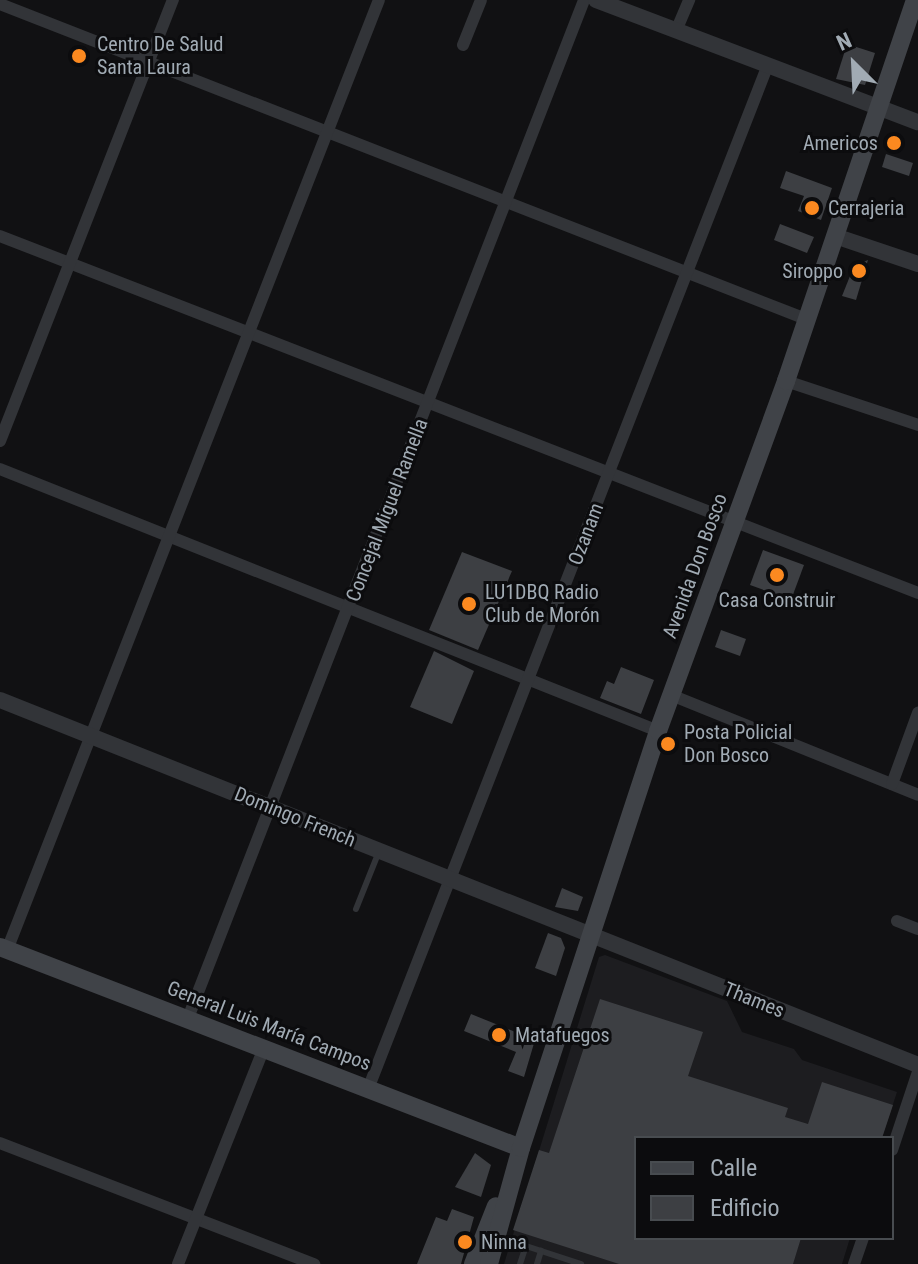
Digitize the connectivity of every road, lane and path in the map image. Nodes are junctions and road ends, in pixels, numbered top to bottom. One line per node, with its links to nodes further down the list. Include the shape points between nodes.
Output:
1 (173, 0): 11 (street)
2 (379, 0): 15 (street)
3 (481, 0): 10 (street)
4 (584, 0): 16 (street, Concejal Miguel Ramella)
5 (596, 0): 9 (street)
6 (689, 0): 9 (street)
7 (0, 4): 11 (street)
8 (915, 4): 13 (main road, Avenida Don Bosco)
9 (676, 31): 12 (street)
10 (463, 45)
11 (149, 63): 15 (street); 19 (street)
12 (767, 67): 13 (street); 21 (street, Ozanam)
13 (878, 109): 14 (street); 18 (main road, Avenida Don Bosco)
14 (918, 122)
15 (328, 132): 16 (street); 23 (street)
16 (509, 202): 21 (street); 25 (street, Concejal Miguel Ramella)
17 (0, 236): 19 (street)
18 (835, 236): 20 (street); 22 (main road, Avenida Don Bosco)
19 (70, 263): 23 (street); 27 (street)
20 (918, 264)
21 (687, 272): 22 (street); 29 (street, Ozanam)
22 (806, 319): 24 (main road, Avenida Don Bosco)
23 (250, 334): 25 (street); 31 (street)
24 (786, 381): 26 (street); 30 (main road, Avenida Don Bosco)
25 (428, 405): 29 (street); 33 (street, Concejal Miguel Ramella)
26 (918, 425)
27 (0, 441)
28 (0, 469): 31 (street)
29 (610, 473): 30 (street); 34 (street, Ozanam)
30 (735, 523): 32 (street); 35 (main road, Avenida Don Bosco)
31 (171, 535): 33 (street); 39 (street)
32 (918, 593)
33 (348, 609): 34 (street); 42 (street, Concejal Miguel Ramella)
34 (530, 678): 38 (street); 44 (street, Ozanam)
35 (671, 695): 38 (main road, Avenida Don Bosco); 40 (street)
36 (0, 700): 39 (street, Domingo French)
37 (918, 713): 40 (street)
38 (658, 731): 48 (main road, Avenida Don Bosco)
39 (93, 736): 42 (street, Domingo French); 49 (street)
40 (892, 784): 41 (street)
41 (918, 795)
42 (267, 807): 43 (street, Domingo French); 50 (street, Concejal Miguel Ramella)
43 (379, 851): 44 (street, Domingo French); 45 (lane)
44 (448, 878): 48 (street, Domingo French); 54 (street, Ozanam)
45 (356, 909)
46 (897, 921): 47 (street)
47 (918, 929)
48 (589, 934): 52 (street, Thames); 57 (main road, Avenida Don Bosco)
49 (4, 948): 50 (main road, General Luis María Campos)
50 (188, 1018): 51 (main road, General Luis María Campos)
51 (264, 1048): 54 (main road, General Luis María Campos); 58 (street)
52 (918, 1065)
53 (918, 1072): 56 (street)
54 (368, 1089): 57 (main road, General Luis María Campos)
55 (0, 1143): 58 (street)
56 (894, 1144)
57 (521, 1148): 63 (main road, Avenida Don Bosco); 64 (main road, Avenida Don Bosco)
58 (196, 1219): 61 (street); 62 (street)
59 (862, 1240): 68 (street)
60 (541, 1251): 65 (lane, via 526,1246); 66 (lane); 67 (lane)
61 (178, 1264)
62 (314, 1264)
63 (473, 1264)
64 (489, 1264)
65 (520, 1264)
66 (537, 1264)
67 (581, 1264)
68 (854, 1264)

